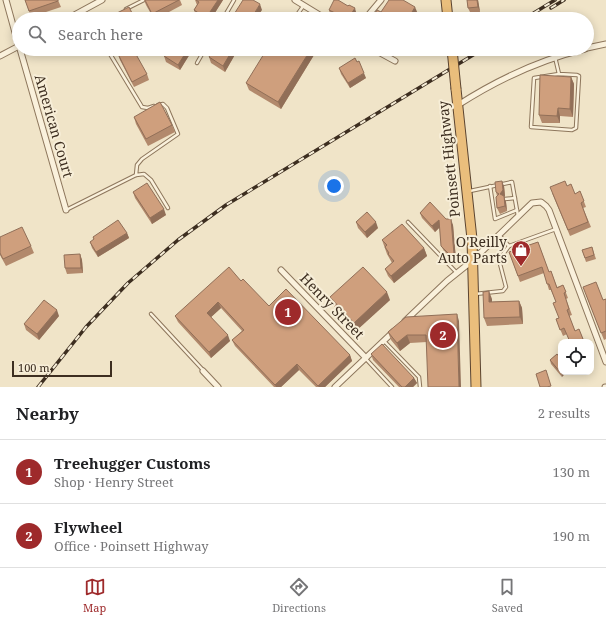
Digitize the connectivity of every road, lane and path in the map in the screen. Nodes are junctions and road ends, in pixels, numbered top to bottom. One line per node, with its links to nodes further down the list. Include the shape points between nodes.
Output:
1 (6, 0): 17 (street, American Court)
2 (102, 0): 9 (street)
3 (234, 0): 12 (lane)
4 (295, 0): 8 (street)
5 (381, 0): 15 (street)
6 (446, 0): 16 (highway)
7 (141, 1): 11 (lane)
8 (304, 6): 13 (lane); 14 (street)
9 (82, 10): 10 (street)
10 (79, 12)
11 (120, 12)
12 (227, 12)
13 (299, 12)
14 (314, 12)
15 (370, 12)
16 (447, 12)
17 (12, 22)
18 (606, 44): 19 (street)
19 (594, 47)
20 (12, 50): 21 (street)
21 (0, 56)
22 (22, 56): 41 (street, American Court)
23 (111, 56): 33 (lane, via 142,107 163,104 178,134 137,165)
24 (201, 56): 30 (lane)
25 (386, 56): 29 (street)
26 (453, 56): 32 (highway, Poinsett Highway, bridge)
27 (559, 56): 28 (street)
28 (555, 57): 31 (lane); 32 (street, via 520,71)
29 (395, 61)
30 (197, 63)
31 (559, 74): 31 (lane, via 579,76 576,128 572,130 532,127 534,78)
32 (458, 105): 35 (highway, Poinsett Highway)
33 (136, 175): 40 (lane, via 144,174 151,180); 41 (lane)
34 (490, 186): 35 (lane); 36 (lane, via 512,182); 38 (lane)
35 (467, 191): 48 (highway, Poinsett Highway)
36 (515, 198): 37 (lane); 42 (lane)
37 (505, 199)
38 (492, 200): 39 (lane); 42 (lane, via 495,219)
39 (498, 200)
40 (168, 208)
41 (66, 210)
42 (517, 210): 43 (lane)
43 (518, 216): 45 (street, via 532,203 541,202 546,206); 46 (street)
44 (408, 222): 50 (lane)
45 (556, 229): 47 (lane); 57 (street)
46 (499, 235): 47 (lane); 48 (street)
47 (509, 246): 51 (lane, via 499,260 506,287 503,291)
48 (472, 261): 50 (street); 51 (highway, Poinsett Highway)
49 (281, 270): 56 (street, Henry Street)
50 (457, 273): 53 (street)
51 (474, 294): 63 (highway, Poinsett Highway)
52 (151, 314): 58 (lane)
53 (401, 324)
54 (396, 330): 55 (street)
55 (384, 341): 56 (street); 62 (lane, via 419,377)
56 (366, 358): 60 (street); 61 (lane)
57 (606, 362)
58 (203, 371): 59 (street)
59 (218, 387)
60 (335, 387)
61 (392, 387)
62 (420, 387)
63 (476, 387)

